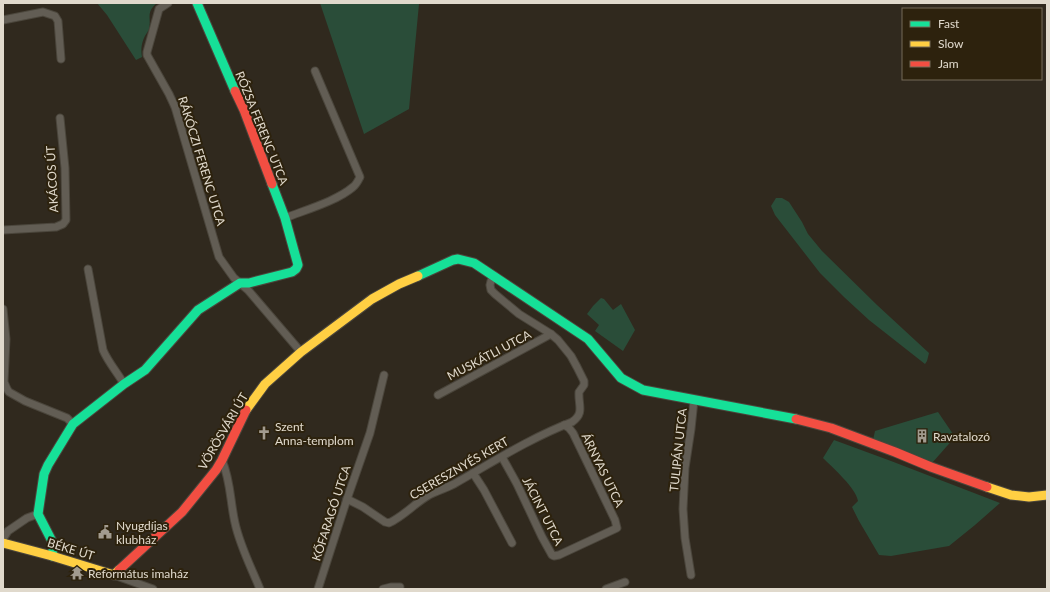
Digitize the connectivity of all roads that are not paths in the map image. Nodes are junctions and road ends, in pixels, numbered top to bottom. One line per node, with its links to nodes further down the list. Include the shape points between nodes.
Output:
1 (168, 3): 11 (street, RÁKÓCZI FERENC UTCA, via 159,9 147,54 175,107 219,257)
2 (197, 3): 7 (main road, RÓZSA FERENC UTCA, via 244,110)
3 (3, 20): 4 (street, via 43,12 55,16 58,21)
4 (61, 59)
5 (315, 71): 7 (street, via 360,177 353,187 336,198)
6 (60, 118): 8 (street, AKÁCOS ÚT, via 65,168 66,220 56,227)
7 (285, 218): 11 (main road, RÓZSA FERENC UTCA, via 298,265 296,269 249,283)
8 (3, 230)
9 (88, 268): 17 (street, via 102,350)
10 (495, 276): 14 (street, via 490,281 491,290 522,316); 15 (main road, VÖRÖSVÁRI ÚT, via 474,263 453,260 372,299); 19 (main road, VÖRÖSVÁRI ÚT, via 588,339 621,378 632,385 652,393)
11 (240, 283): 15 (street, RÁKÓCZI FERENC UTCA); 17 (main road, via 198,310 145,370)
12 (3, 309): 13 (street)
13 (4, 328): 20 (street, via 4,382 9,392 67,418)
14 (551, 334): 18 (street, MUSKÁTLI UTCA); 21 (street, CSERESZNYÉS KERT, via 571,356 584,381 579,392 579,415 577,419)
15 (302, 352): 23 (main road, VÖRÖSVÁRI ÚT, via 265,384 241,420)
16 (384, 375): 26 (street, KŐFARAGÓ UTCA, via 370,433)
17 (124, 384): 20 (main road)
18 (438, 395)
19 (694, 400): 25 (main road, VÖRÖSVÁRI ÚT, via 804,420 831,428 1012,496 1029,498); 33 (street, TULIPÁN UTCA, via 685,468 683,509)
20 (73, 424): 27 (main road, via 44,474)
21 (564, 425): 22 (street, CSERESZNYÉS KERT); 28 (street, ÁRNYAS UTCA, via 573,433)
22 (502, 457): 24 (street, CSERESZNYÉS KERT); 28 (street, JÁCINT UTCA, via 552,555 559,555)
23 (222, 460): 32 (main road, VÖRÖSVÁRI ÚT, via 182,512); 37 (street, via 230,486 239,538)
24 (473, 473): 26 (street, CSERESZNYÉS KERT, via 428,496 389,523); 30 (street)
25 (1047, 495)
26 (347, 499): 38 (street, KŐFARAGÓ UTCA)
27 (38, 514): 29 (street, via 28,518); 31 (main road, via 54,545)
28 (617, 528)
29 (5, 536): 31 (main road, BÉKE ÚT)
30 (512, 543)
31 (52, 556): 32 (main road, BÉKE ÚT)
32 (114, 575): 36 (street, BÉKE ÚT)
33 (691, 575)
34 (625, 582): 40 (street)
35 (400, 587): 39 (street)
36 (153, 589)
37 (260, 589)
38 (318, 589)
39 (383, 589)
40 (606, 589)

